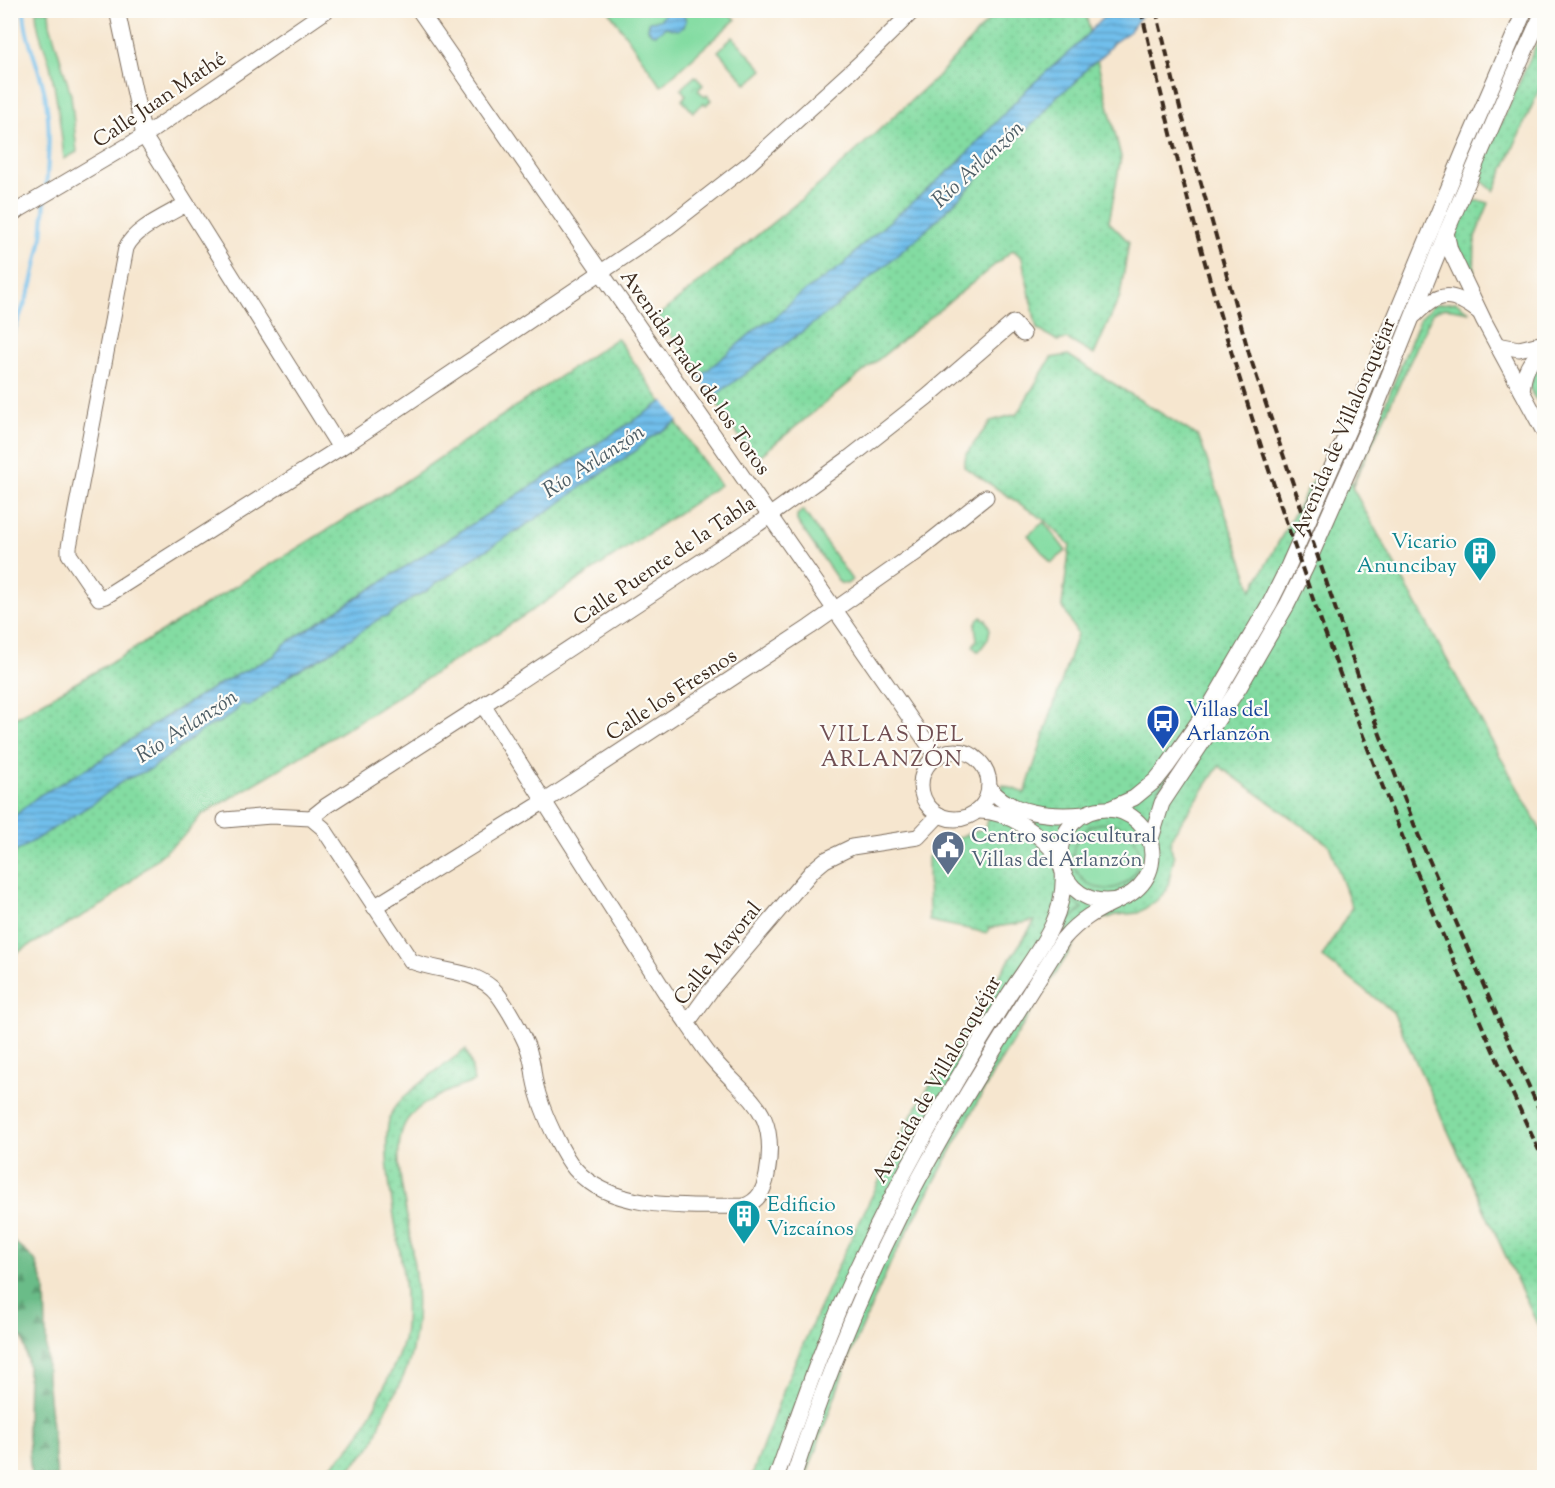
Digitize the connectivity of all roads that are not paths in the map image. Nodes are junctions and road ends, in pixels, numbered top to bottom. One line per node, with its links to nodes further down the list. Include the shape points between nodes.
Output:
1 (117, 10): 7 (street)
2 (327, 10): 7 (street, Calle Juan Mathé)
3 (419, 10): 11 (street, Avenida Prado de los Toros)
4 (914, 10): 11 (street, via 750,163 668,228)
5 (1526, 10): 28 (street, Avenida de Villalonquéjar, via 1350,426 1270,603 1216,695 1168,765 1134,798)
6 (1544, 10): 10 (street, Avenida de Villalonquéjar)
7 (144, 136): 8 (street); 9 (street, Calle Juan Mathé)
8 (186, 204): 20 (street); 20 (street, via 139,232 126,248 69,554 97,596 106,596)
9 (10, 215)
10 (1446, 233): 12 (street); 13 (street, Avenida de Villalonquéjar)
11 (602, 273): 20 (street); 22 (street, Avenida Prado de los Toros)
12 (1480, 313): 13 (street, via 1464,300 1446,297 1426,304); 16 (street)
13 (1413, 317): 34 (street, Avenida de Villalonquéjar, via 1373,416 1287,605 1240,686 1162,803)
14 (1023, 334): 22 (street, Calle Puente de la Tabla, via 1013,323 874,439)
15 (1545, 343): 16 (street, via 1519,349)
16 (1497, 345): 18 (street)
17 (1545, 348): 18 (street, via 1523,375)
18 (1522, 391): 19 (street)
19 (1545, 432)
20 (340, 448)
21 (980, 496): 23 (street, Calle los Fresnos, via 917,552)
22 (770, 515): 23 (street, Avenida Prado de los Toros); 24 (street, Calle Puente de la Tabla)
23 (835, 609): 25 (street, Avenida Prado de los Toros); 27 (street, Calle los Fresnos)
24 (483, 705): 27 (street); 32 (street, Calle Puente de la Tabla)
25 (937, 757): 26 (street, via 958,751 969,754 984,767); 31 (street, via 921,781 931,809)
26 (989, 787): 29 (street); 30 (street, via 999,799 1036,813)
27 (546, 801): 37 (street, Calle los Fresnos); 38 (street)
28 (1109, 809): 30 (street); 34 (street, via 1135,819)
29 (977, 811): 31 (street, via 959,819); 35 (street, via 1021,824 1045,840)
30 (1085, 814): 35 (street, via 1066,833)
31 (939, 816): 38 (street, Calle Mayoral, via 918,837 852,847 825,860 732,965)
32 (311, 818): 33 (street); 37 (street, Calle Mayoral, via 323,828)
33 (225, 820)
34 (1150, 842): 36 (street, via 1150,871 1143,884)
35 (1061, 865): 36 (street, via 1069,883 1085,896 1105,902); 39 (street, Avenida de Villalonquéjar, via 1064,888 1052,927 930,1125 892,1195 855,1271)
36 (1119, 900): 40 (street, Avenida de Villalonquéjar, via 1081,920 1063,939 959,1107 872,1274 822,1394)
37 (374, 908): 38 (street, Calle Mayoral, via 411,961 465,974 494,990 526,1044 538,1097 551,1129 575,1170 586,1179 624,1198 657,1205 744,1206 756,1200 765,1187 770,1155 766,1124 758,1105 710,1056)
38 (687, 1023)
39 (776, 1478)
40 (793, 1478)

